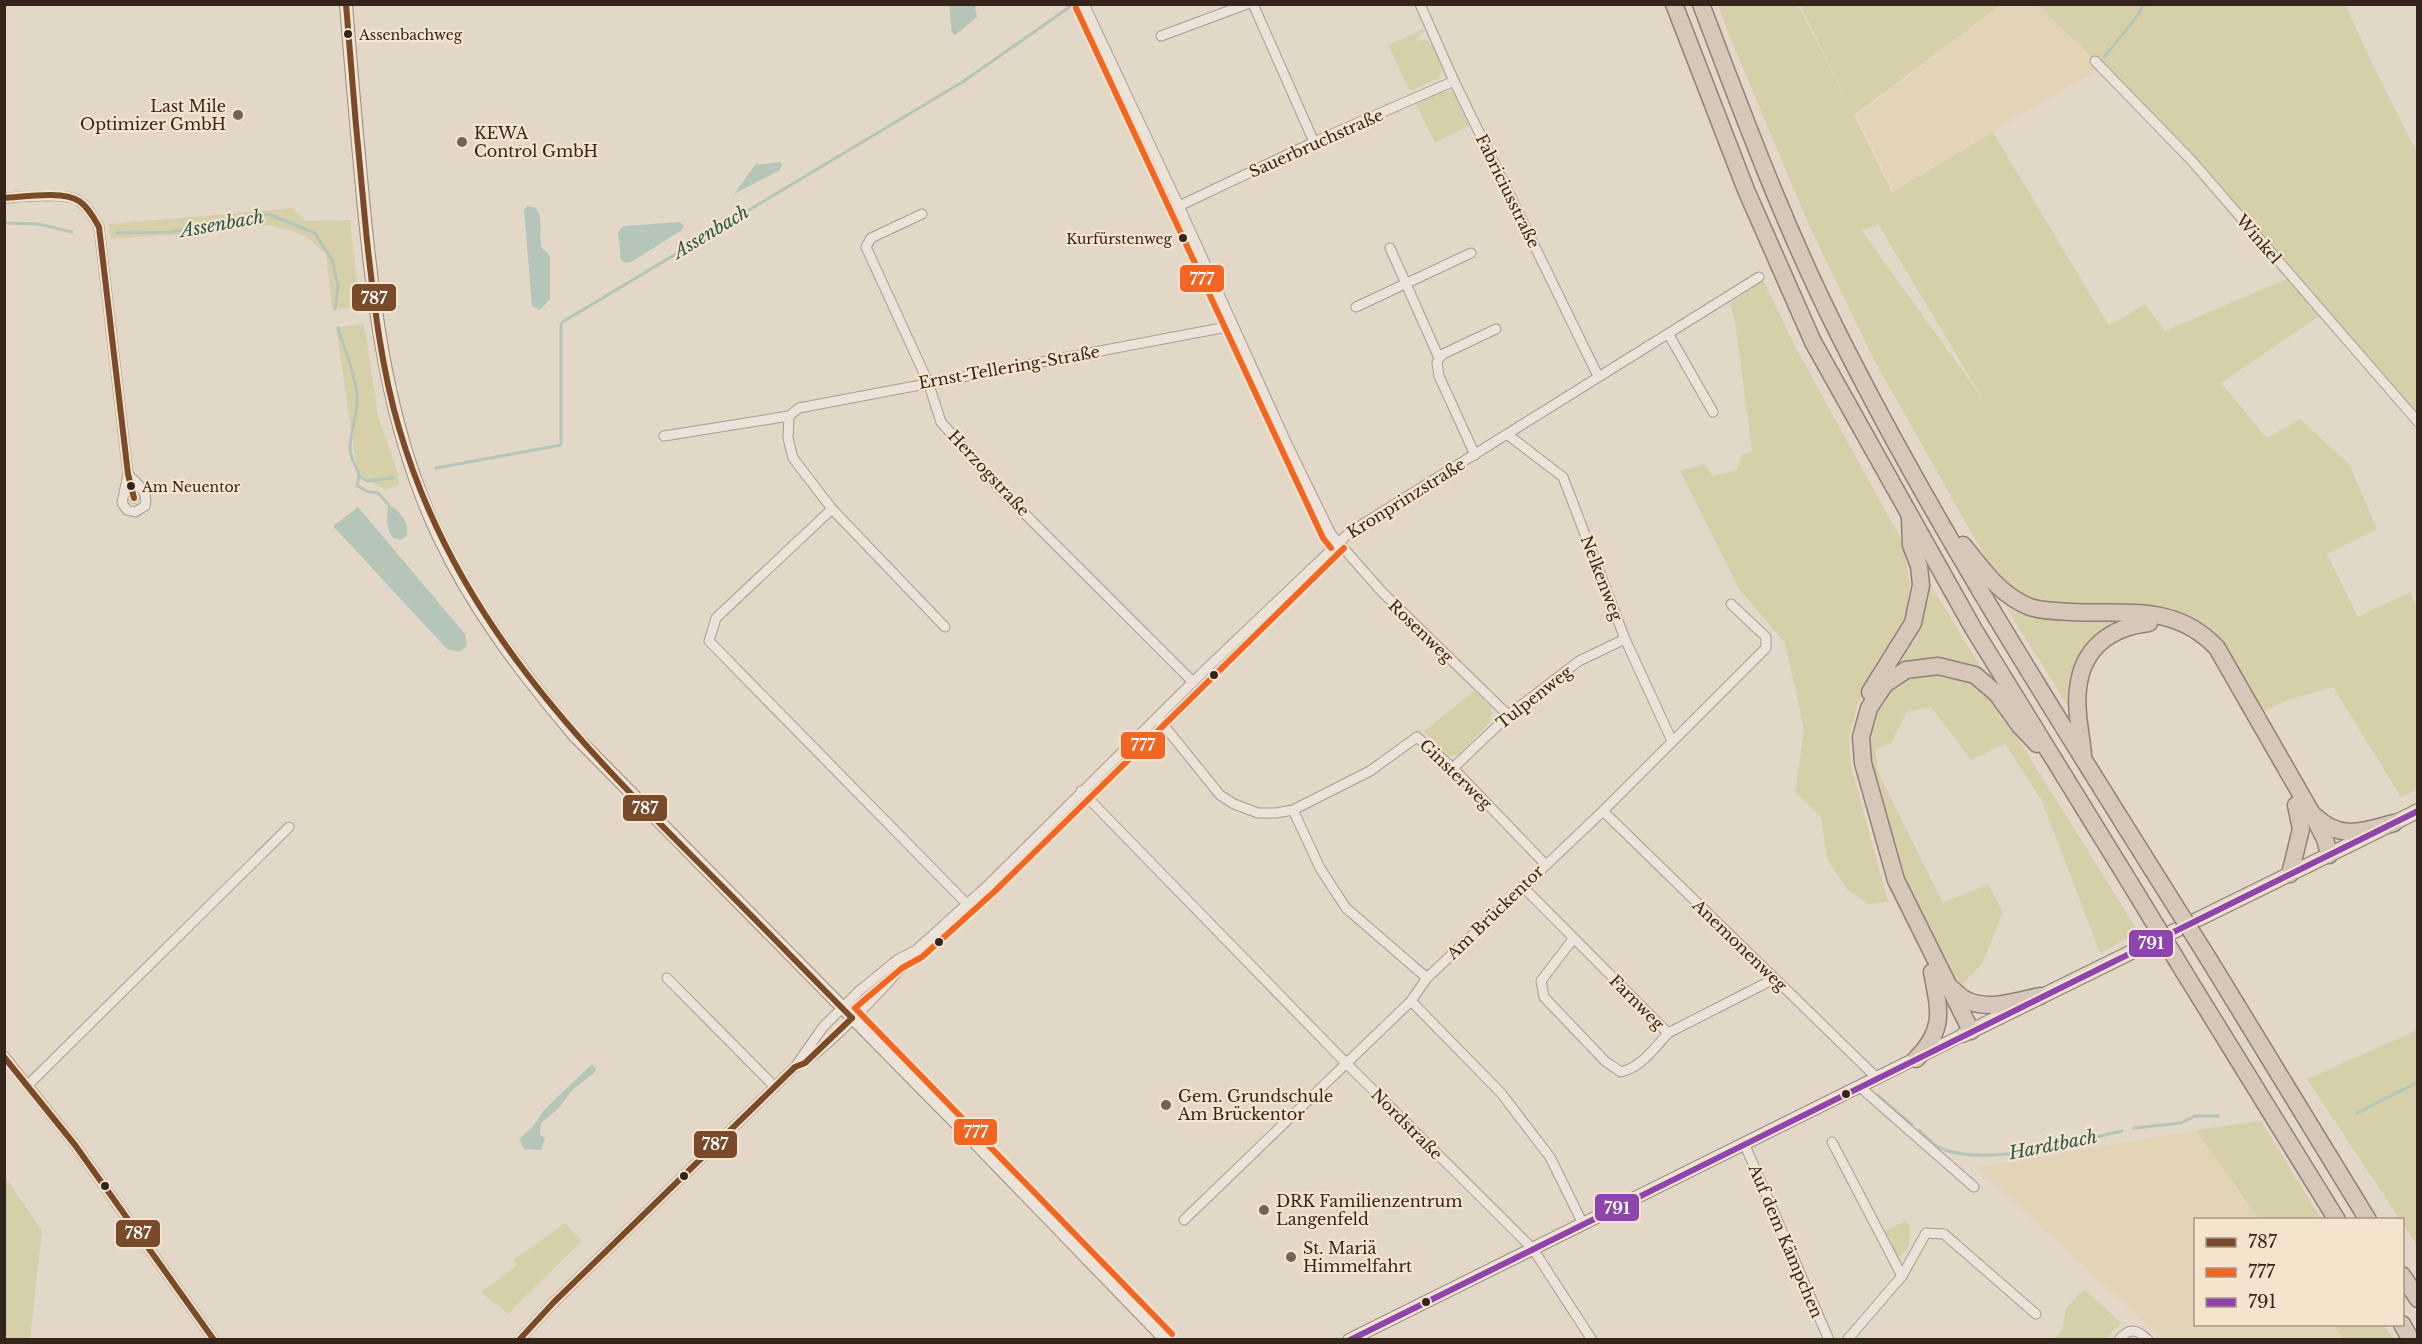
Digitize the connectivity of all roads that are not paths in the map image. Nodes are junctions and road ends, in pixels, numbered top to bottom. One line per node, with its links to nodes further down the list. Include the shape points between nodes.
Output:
1 (346, 4): 68 (main road, via 380,337 402,436 443,545 503,646 574,735)
2 (1084, 4): 13 (street)
3 (1247, 4): 8 (street)
4 (1253, 4): 11 (street)
5 (1420, 4): 10 (street, Fabriciusstraße)
6 (1674, 4): 35 (highway, via 1772,252 1813,342)
7 (1701, 4): 34 (highway, via 1794,241)
8 (1161, 36)
9 (2095, 61): 28 (street, Winkel, via 2192,161)
10 (1454, 81): 11 (street, Sauerbruchstraße); 24 (street, Fabriciusstraße)
11 (1314, 142): 13 (street, Sauerbruchstraße)
12 (4, 198): 32 (street, via 77,199 99,227)
13 (1179, 206): 20 (street)
14 (922, 214): 25 (street, Herzogstraße, via 871,238 866,247)
15 (1390, 248): 18 (street)
16 (1471, 253): 18 (street)
17 (1759, 277): 22 (street, Kronprinzstraße)
18 (1406, 284): 19 (street); 23 (street)
19 (1356, 307)
20 (1232, 326): 25 (street, Ernst-Tellering-Straße); 36 (street, via 1297,466)
21 (1496, 329): 23 (street)
22 (1670, 335): 24 (street, Kronprinzstraße); 26 (street)
23 (1439, 358): 31 (street, via 1439,376)
24 (1598, 376): 29 (street, Kronprinzstraße)
25 (928, 382): 27 (street, Ernst-Tellering-Straße, via 799,408); 40 (street, Herzogstraße, via 941,422 1000,489)
26 (1713, 412)
27 (789, 416): 30 (street, Ernst-Tellering-Straße); 33 (street, via 788,438 793,458)
28 (2418, 422)
29 (1508, 435): 31 (street, Kronprinzstraße); 39 (street, Nelkenweg, via 1563,477)
30 (664, 436)
31 (1476, 455): 36 (street, Kronprinzstraße)
32 (134, 498)
33 (832, 509): 38 (street); 58 (street, via 716,618 709,641)
34 (1932, 510): 44 (highway); 48 (highway, via 1995,585 2031,607 2161,615 2183,621 2203,633 2217,648)
35 (1910, 515): 46 (highway, via 1973,628); 61 (highway, via 1911,545 1921,585 1913,623 1862,705 1854,737 1856,764 1891,888)
36 (1338, 542): 40 (street, Kronprinzstraße); 41 (street, Rosenweg, via 1382,592)
37 (1731, 604): 43 (street, Am Brückentor, via 1766,637 1768,646)
38 (945, 627)
39 (1625, 639): 41 (street, Tulpenweg, via 1579,662); 43 (street, Nelkenweg)
40 (1193, 682): 42 (street, Kronprinzstraße)
41 (1508, 715): 45 (street, Tulpenweg)
42 (1157, 717): 47 (street, Kronprinzstraße); 49 (street, via 1220,795 1258,813)
43 (1672, 741): 50 (street, Am Brückentor)
44 (2084, 761): 48 (highway, via 2078,690 2089,655 2116,631 2160,621 2199,637 2210,651); 84 (highway, bridge)
45 (1453, 768): 49 (street, Ginsterweg, via 1417,737 1370,771); 55 (street, Ginsterweg)
46 (2060, 768): 65 (highway, via 2020,726 1997,694 1975,675 1938,666 1906,670 1885,684 1869,708 1861,737 1863,763 1896,880); 83 (highway, bridge)
47 (1081, 791): 58 (street, Kronprinzstraße); 74 (street, Nordstraße)
48 (2304, 808): 52 (highway, via 2325,826 2342,832); 54 (highway); 56 (highway)
49 (1293, 810): 63 (street, via 1320,868 1346,908)
50 (1603, 811): 55 (street, Am Brückentor); 64 (street, Anemonenweg)
51 (2418, 811): 52 (main road)
52 (2394, 823): 54 (main road)
53 (289, 827): 77 (street)
54 (2329, 855): 56 (main road)
55 (1545, 864): 57 (street, Am Brückentor)
56 (2290, 874): 66 (main road)
57 (1523, 887): 59 (street, Farnweg); 63 (street, Am Brückentor)
58 (966, 903): 60 (street, Kronprinzstraße)
59 (1574, 939): 70 (street, Farnweg); 70 (street, via 1541,981 1544,997 1605,1061 1621,1072 1630,1069)
60 (916, 950): 68 (street, Kronprinzstraße, via 897,960); 69 (street, Kronprinzstraße)
61 (1932, 972): 71 (highway); 73 (highway, via 1938,1001 1937,1026 1930,1044)
62 (667, 978): 78 (street)
63 (1427, 978): 67 (street, Am Brückentor)
64 (1774, 979): 70 (street, Farnweg); 76 (street, Anemonenweg)
65 (1948, 985): 66 (highway, via 1966,1000 1983,1004); 71 (highway)
66 (2040, 996): 71 (main road)
67 (1411, 1001): 74 (street, Am Brückentor); 86 (street, via 1501,1093 1550,1157)
68 (842, 1008): 69 (main road); 75 (street, Kronprinzstraße, via 823,1027)
69 (852, 1018): 75 (street, Kronprinzstraße, via 805,1063); 95 (main road)
70 (1668, 1033)
71 (1967, 1033): 73 (main road)
72 (4, 1056): 77 (street)
73 (1916, 1059): 76 (main road)
74 (1345, 1062): 85 (street, Am Brückentor); 87 (street, Nordstraße)
75 (795, 1067): 78 (street, Kronprinzstraße)
76 (1878, 1079): 79 (main road)
77 (28, 1084): 93 (street)
78 (775, 1087): 94 (street, Kronprinzstraße)
79 (1860, 1087): 81 (main road); 82 (street)
80 (1832, 1142): 88 (street)
81 (1744, 1143): 86 (main road); 98 (street, Auf dem Kämpchen)
82 (1974, 1187)
83 (2336, 1218)
84 (2367, 1218)
85 (1184, 1220)
86 (1583, 1224): 87 (main road)
87 (1533, 1250): 96 (main road); 97 (street, Nordstraße)
88 (1902, 1276): 91 (street, via 1926,1233 1944,1234); 99 (street)
89 (2404, 1277): 90 (highway)
90 (2418, 1299)
91 (2036, 1314)
92 (2403, 1326): 102 (highway)
93 (214, 1340)
94 (519, 1340)
95 (1166, 1340)
96 (1349, 1340)
97 (1592, 1340)
98 (1829, 1340)
99 (1847, 1340)
100 (2119, 1340): 101 (street, via 2131,1330 2139,1331)
101 (2148, 1340)
102 (2411, 1340)

